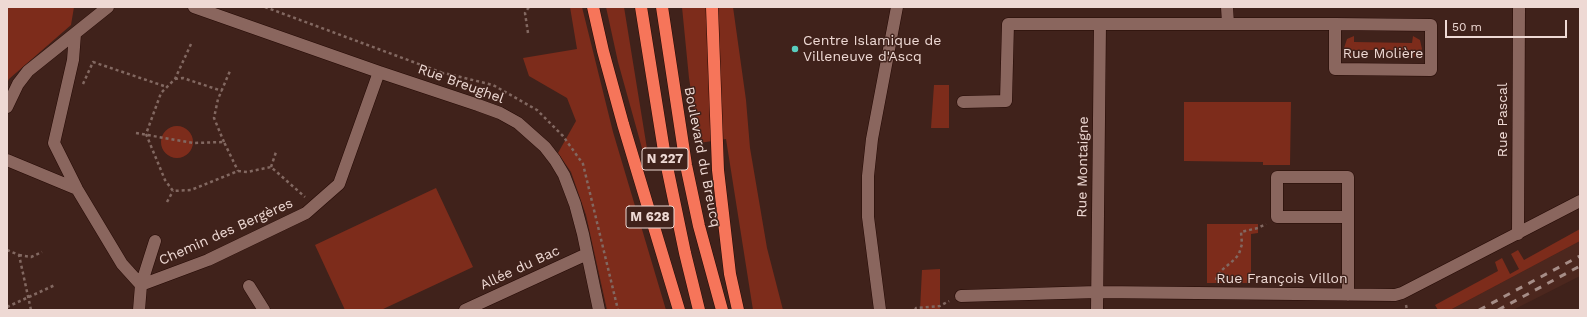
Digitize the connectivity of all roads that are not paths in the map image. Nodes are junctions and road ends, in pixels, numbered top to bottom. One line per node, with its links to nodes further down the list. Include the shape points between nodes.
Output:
1 (108, 7): 13 (street)
2 (194, 7): 14 (street, Rue Breughel)
3 (593, 7): 33 (highway, M 628, via 623,124)
4 (641, 7): 34 (highway, N 227, via 665,157)
5 (662, 7): 35 (highway, Boulevard du Breucq / N 227, via 686,165 699,226)
6 (712, 7): 36 (highway, via 718,170 729,268)
7 (897, 7): 37 (street, via 872,139 868,176 869,230)
8 (1227, 7): 11 (street)
9 (1519, 7): 21 (street, Rue Pascal)
10 (1100, 24): 11 (street, Rue Molière); 15 (street, Rue Molière, via 1008,24 1006,101); 26 (street, Rue Montaigne)
11 (1228, 24): 12 (street, Rue Molière)
12 (1335, 24): 12 (street, Rue Molière, via 1336,69 1431,70 1431,25)
13 (75, 34): 16 (street, via 28,70); 18 (street, via 73,60 54,143)
14 (379, 72): 23 (street, Rue Breughel, via 500,113 531,134 545,147 564,176 575,204); 24 (street, Chemin des Bergères, via 339,184 306,213 208,260)
15 (963, 102)
16 (7, 107)
17 (7, 160): 18 (street)
18 (77, 189): 24 (street, via 122,264)
19 (1580, 201): 21 (street, Rue François Villon)
20 (1348, 217): 20 (street, via 1348,177 1277,177 1277,217); 27 (street)
21 (1518, 234): 27 (street, Rue François Villon, via 1402,293)
22 (155, 240): 24 (street, Chemin des Bergères)
23 (587, 254): 31 (street, Allée du Bac); 32 (street, Rue Breughel)
24 (141, 285): 29 (street, Chemin des Bergères)
25 (249, 286): 30 (street)
26 (1097, 292): 27 (street, Rue François Villon); 28 (street, Rue François Villon); 38 (street, Rue Montaigne)
27 (1348, 295)
28 (961, 296)
29 (139, 310)
30 (264, 310)
31 (465, 310)
32 (599, 310)
33 (679, 310)
34 (699, 310)
35 (722, 310)
36 (738, 310)
37 (880, 310)
38 (1097, 310)

